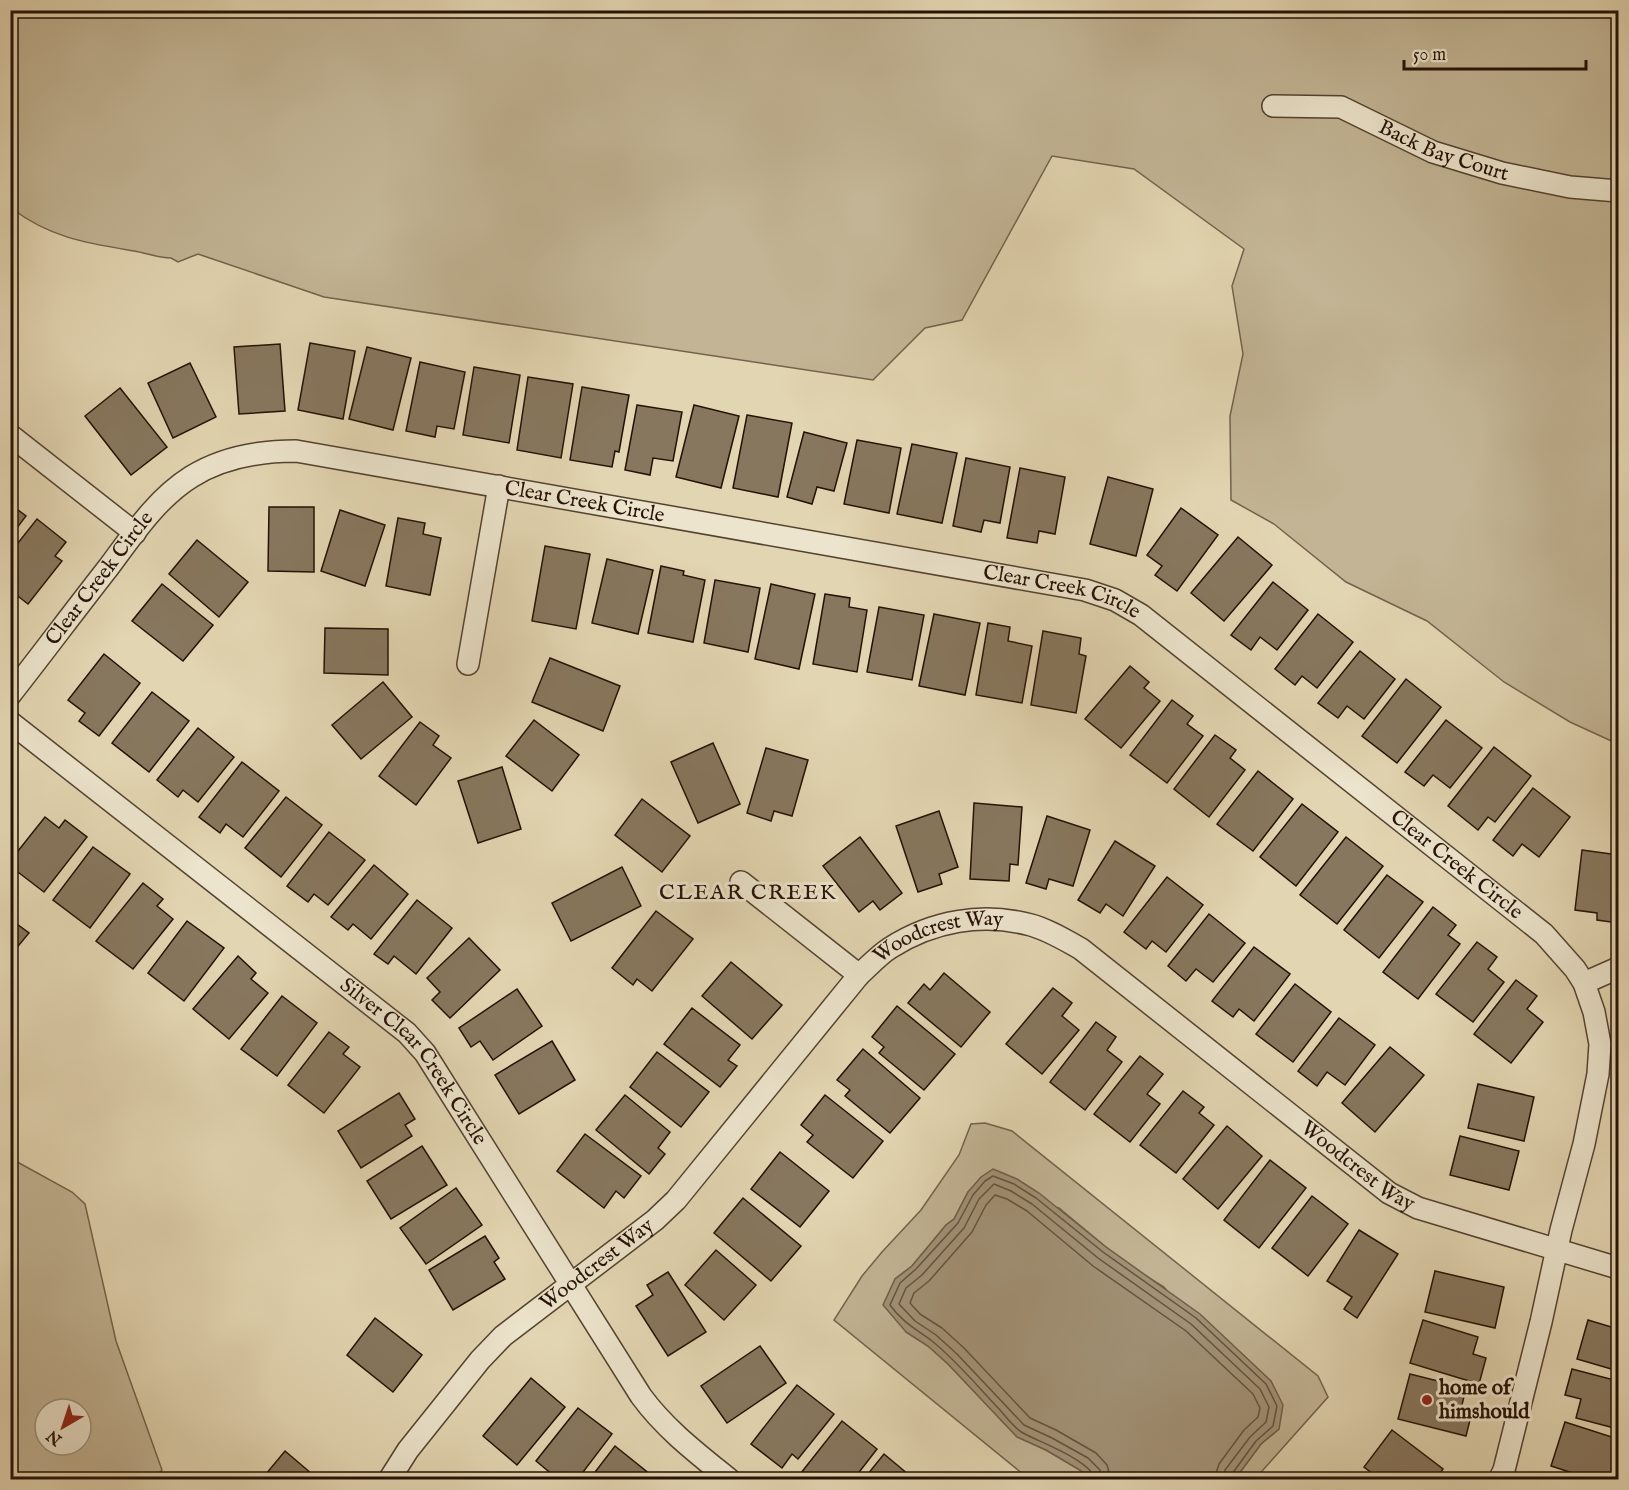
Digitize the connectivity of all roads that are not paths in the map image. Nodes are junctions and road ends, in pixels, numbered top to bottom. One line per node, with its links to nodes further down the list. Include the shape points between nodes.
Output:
1 (1273, 106): 2 (street, Back Bay Court, via 1341,107 1433,152 1502,173 1570,187)
2 (1618, 191)
3 (10, 435): 5 (street)
4 (499, 486): 5 (street, Clear Creek Circle, via 296,451 269,451 216,464 190,478 162,500); 6 (street); 12 (street, Clear Creek Circle, via 1085,590 1115,600 1150,622 1544,934)
5 (135, 533): 7 (street, Clear Creek Circle)
6 (468, 664)
7 (10, 695)
8 (10, 722): 15 (street, Silver Clear Creek Circle, via 407,1033 425,1053)
9 (741, 882): 11 (street)
10 (1618, 968): 12 (street)
11 (859, 975): 13 (street, Woodcrest Way, via 888,949 937,925 968,919 1000,919 1054,934 1080,949 1389,1194 1418,1208); 15 (street, Woodcrest Way, via 676,1200)
12 (1584, 983): 13 (street, Clear Creek Circle, via 1600,1044 1598,1074)
13 (1556, 1250): 14 (street, Woodcrest Way); 18 (street, Clear Creek Circle)
14 (1618, 1268)
15 (571, 1284): 16 (street, Woodcrest Way, via 503,1336 480,1360); 17 (street, Silver Clear Creek Circle, via 653,1413)
16 (389, 1479)
17 (730, 1479)
18 (1499, 1479)

